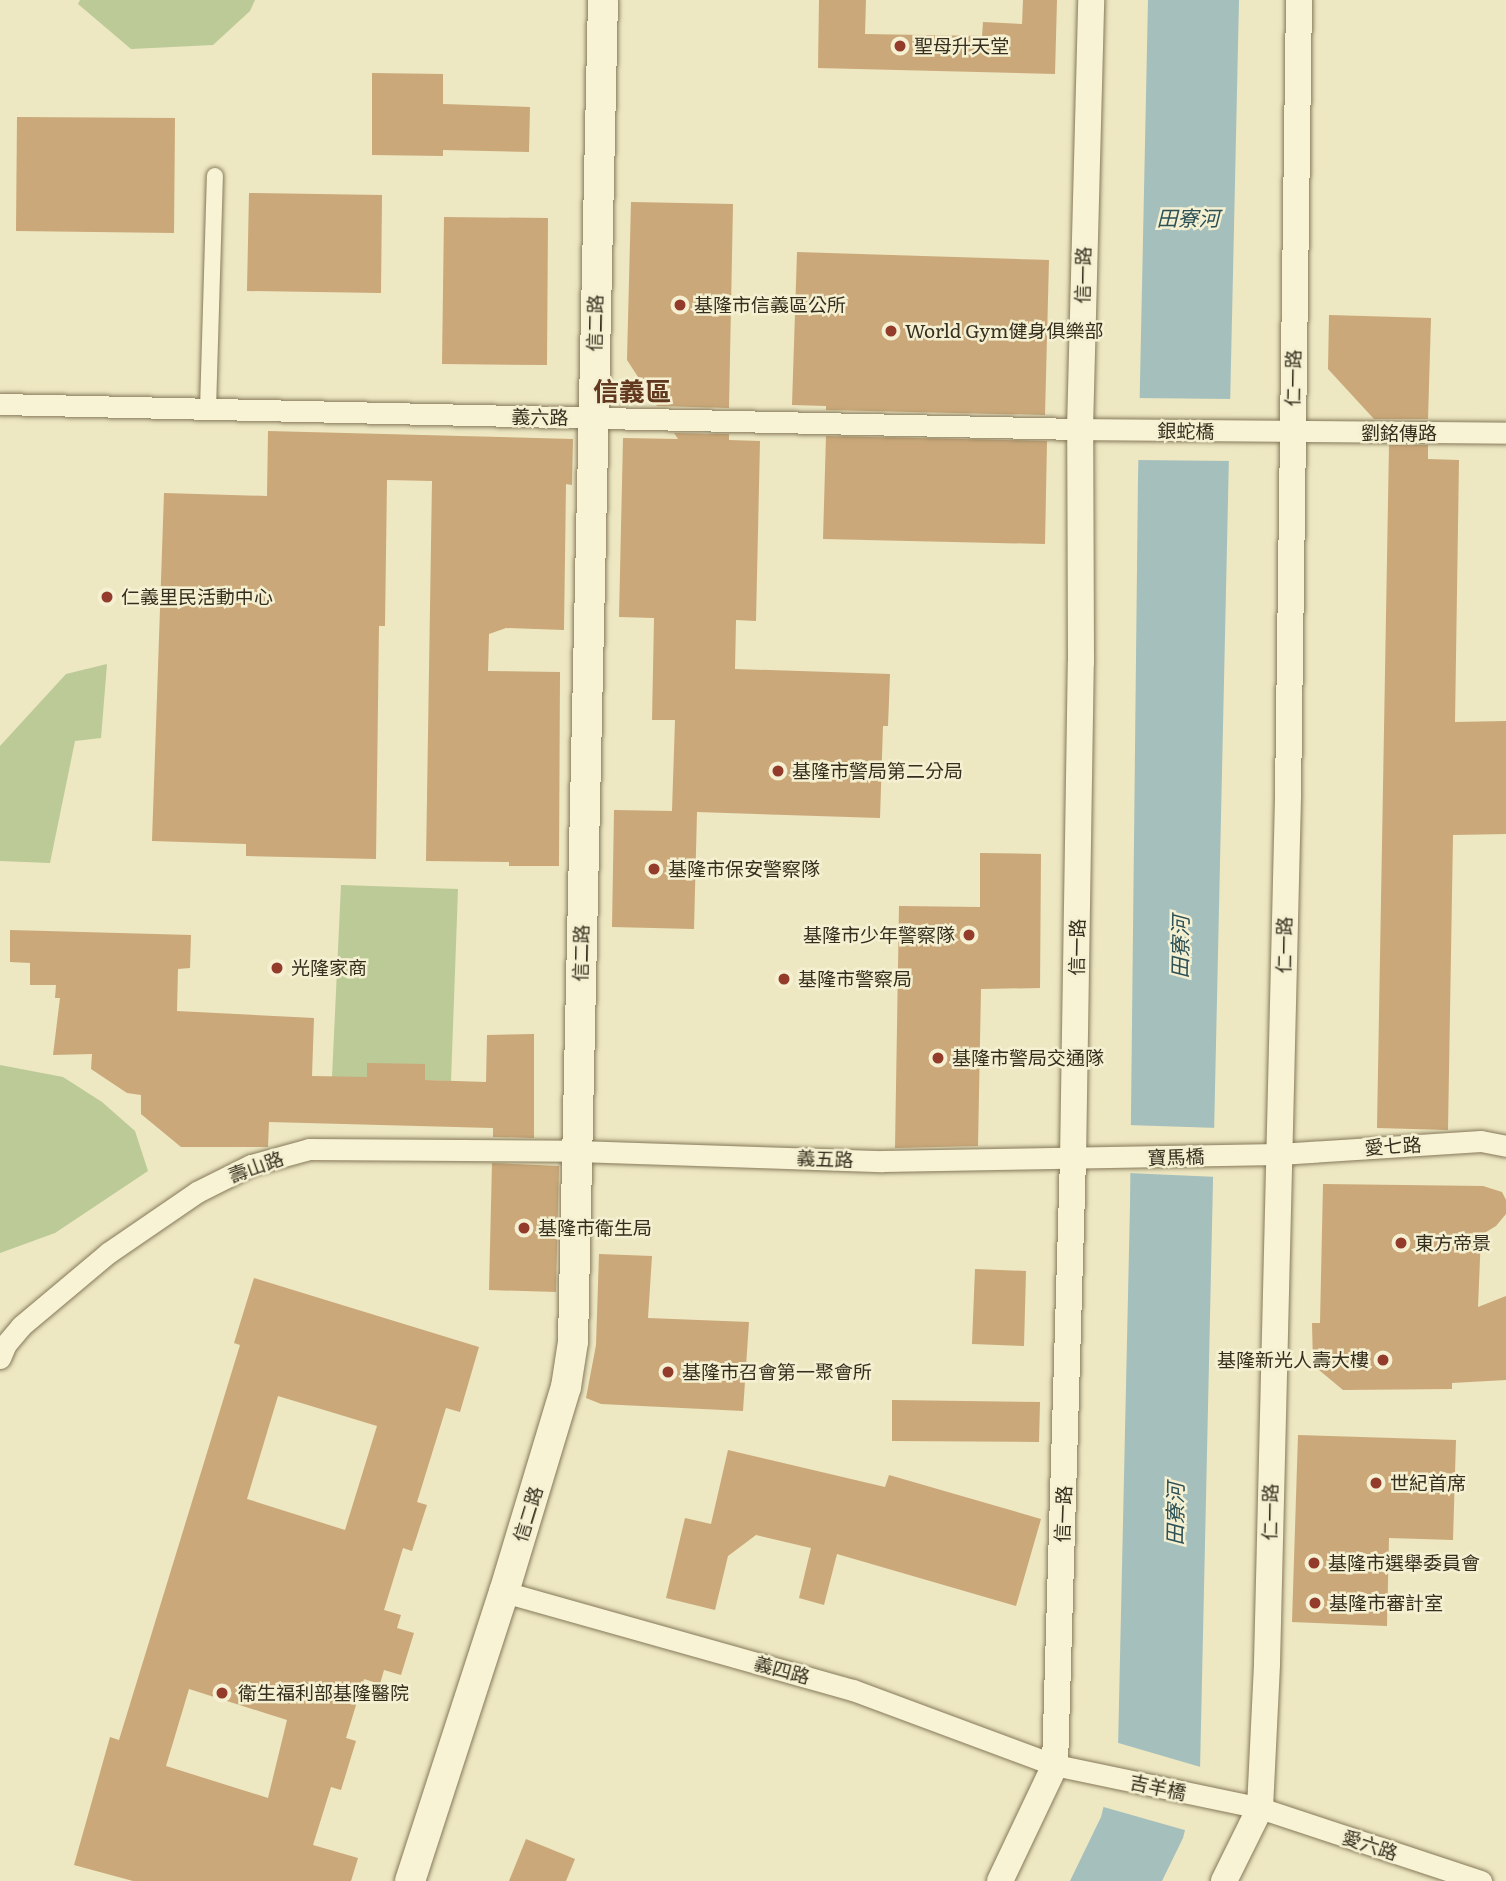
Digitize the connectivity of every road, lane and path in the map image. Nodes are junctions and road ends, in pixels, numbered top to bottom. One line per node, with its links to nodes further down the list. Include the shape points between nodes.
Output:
1 (603, 0): 7 (main road, 信二路)
2 (1091, 0): 8 (street, 信一路)
3 (1299, 0): 9 (street, 仁一路)
4 (215, 176): 6 (street)
5 (0, 404): 6 (street, 義六路)
6 (208, 409): 7 (street, 義六路)
7 (593, 418): 8 (street, 義六路); 12 (main road, 信二路)
8 (1080, 429): 9 (street, 銀蛇橋); 14 (street, 信一路)
9 (1292, 432): 10 (street, 劉銘傳路); 13 (street, 仁一路)
10 (1506, 433)
11 (1506, 1146): 13 (street, 愛七路, via 1481,1141)
12 (578, 1151): 14 (street, 義五路, via 883,1161); 15 (street, 壽山路, via 309,1149 251,1165 197,1192 108,1253 21,1326); 16 (main road, 信二路, via 573,1342 566,1387)
13 (1279, 1154): 14 (street, 寶馬橋); 18 (street, 仁一路)
14 (1073, 1160): 17 (street, 信一路)
15 (0, 1358)
16 (504, 1592): 17 (street, 義四路, via 853,1690); 19 (main road, 信二路)
17 (1055, 1765): 18 (street, 吉羊橋); 20 (street, 信一路)
18 (1260, 1808): 21 (street, 仁一路); 22 (street, 愛六路)
19 (410, 1881)
20 (1000, 1881)
21 (1224, 1881)
22 (1481, 1881)

